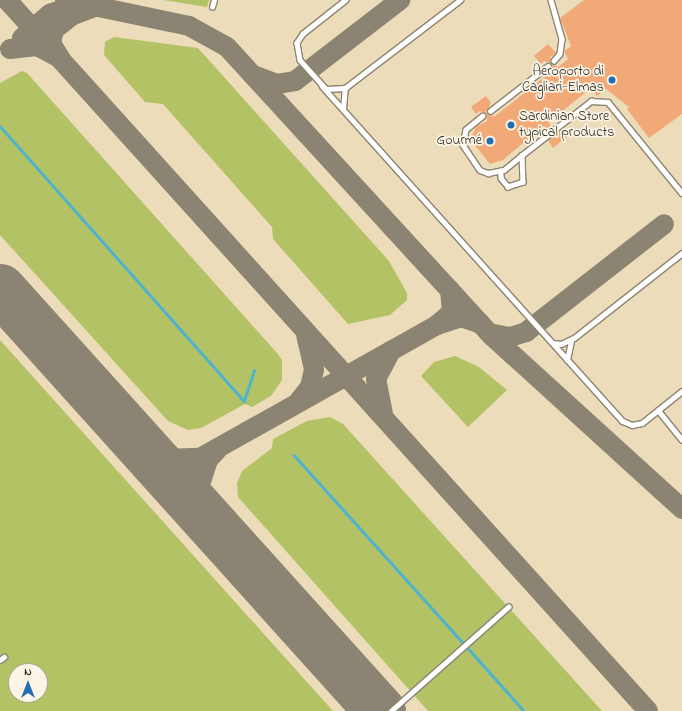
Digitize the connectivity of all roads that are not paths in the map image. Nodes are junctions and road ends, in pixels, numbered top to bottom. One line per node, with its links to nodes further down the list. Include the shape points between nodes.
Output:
1 (214, 0): 5 (lane)
2 (346, 0): 8 (lane, via 303,34 297,43 300,60)
3 (460, 0): 9 (lane)
4 (551, 0): 6 (lane, via 562,39 560,54)
5 (212, 6)
6 (554, 61)
7 (548, 66): 11 (lane)
8 (322, 86): 9 (lane, via 332,90); 10 (lane)
9 (345, 88): 10 (lane)
10 (343, 110): 20 (lane)
11 (490, 111)
12 (483, 116): 16 (lane, via 466,130 463,144 480,170)
13 (555, 129): 17 (lane, via 591,101 608,102)
14 (549, 134): 15 (lane)
15 (522, 156): 16 (lane); 16 (lane, via 523,182 508,187 501,179)
16 (500, 171)
17 (682, 193)
18 (682, 253): 19 (lane)
19 (574, 338): 20 (lane, via 561,344); 21 (lane, via 568,344)
20 (551, 342): 21 (lane)
21 (567, 360): 23 (lane, via 626,424 642,423)
22 (682, 391): 23 (lane)
23 (658, 410): 24 (lane)
24 (682, 440)
25 (508, 607): 26 (lane)
26 (391, 711)

